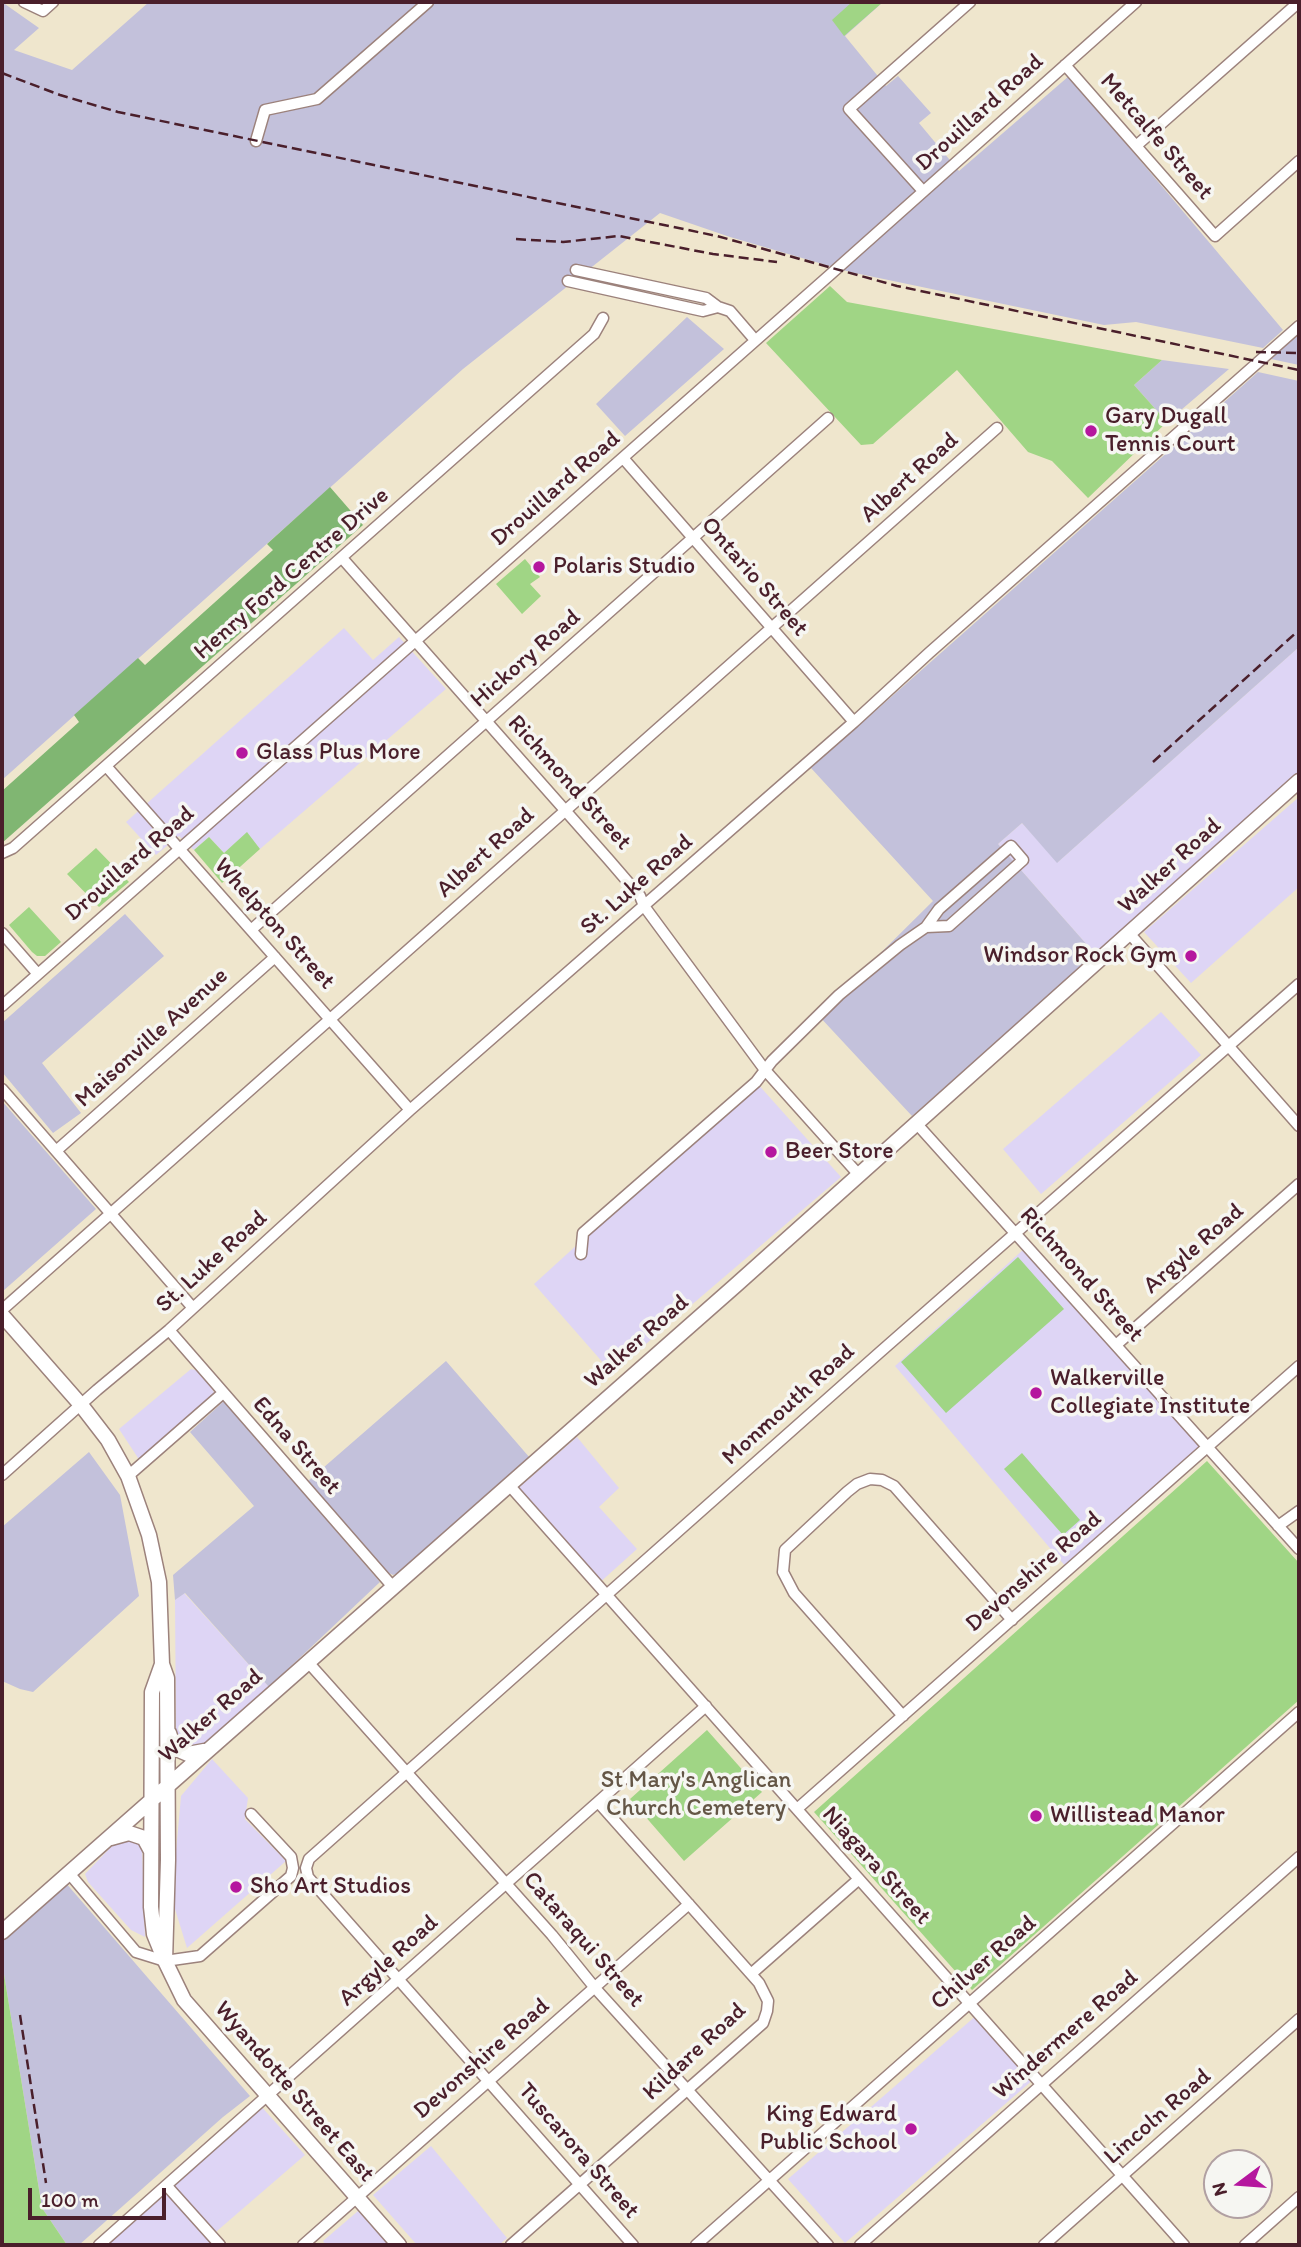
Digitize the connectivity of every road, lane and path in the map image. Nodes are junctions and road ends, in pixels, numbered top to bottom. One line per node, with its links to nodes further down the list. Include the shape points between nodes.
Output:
1 (24, 2): 2 (street, via 43,10)
2 (53, 2)
3 (428, 2): 8 (street, via 317,99 265,110)
4 (970, 2): 11 (street, via 849,109)
5 (1136, 2): 7 (street, Drouillard Road)
6 (1299, 2): 9 (street)
7 (1065, 65): 9 (street, Metcalfe Street); 11 (street, Drouillard Road)
8 (256, 141)
9 (1136, 146): 10 (street, Metcalfe Street, via 1214,236)
10 (1299, 162)
11 (923, 191): 17 (street, Drouillard Road)
12 (576, 270): 14 (street, via 706,298)
13 (568, 281): 14 (street, via 703,311)
14 (718, 307): 17 (street, via 730,311)
15 (603, 318): 22 (street, Henry Ford Centre Drive, via 594,334)
16 (1299, 326): 26 (street, St. Luke Road)
17 (755, 340): 20 (street, Drouillard Road)
18 (828, 418): 21 (street, Hickory Road)
19 (997, 428): 23 (street, Albert Road)
20 (623, 458): 21 (street, Ontario Street); 24 (street, Drouillard Road)
21 (692, 540): 23 (street, Ontario Street); 25 (street, Hickory Road)
22 (342, 558): 24 (street, Richmond Street); 27 (street, Henry Ford Centre Drive)
23 (771, 629): 26 (street, Ontario Street); 29 (street, Albert Road)
24 (415, 641): 25 (street, Richmond Street); 30 (street, Drouillard Road)
25 (486, 722): 29 (street, Richmond Street); 34 (street, Hickory Road)
26 (854, 722): 32 (street, St. Luke Road)
27 (106, 766): 30 (street, Whelpton Street); 31 (street, Henry Ford Centre Drive)
28 (1299, 781): 36 (main road, Walker Road)
29 (564, 811): 32 (street, Richmond Street); 41 (street, Albert Road)
30 (178, 849): 34 (street, Whelpton Street); 38 (street, Drouillard Road)
31 (2, 853)
32 (644, 906): 43 (street, Richmond Street); 45 (street, St. Luke Road)
33 (926, 927): 33 (street, via 1011,846 1023,860 949,926); 43 (street, via 839,995)
34 (251, 930): 37 (street, Whelpton Street)
35 (2, 933): 38 (street)
36 (1129, 933): 42 (street); 46 (main road, Walker Road)
37 (275, 957): 41 (street, Whelpton Street); 48 (street, Maisonville Avenue)
38 (37, 973): 40 (street, Drouillard Road)
39 (1299, 984): 42 (street, Monmouth Road)
40 (2, 1006)
41 (330, 1019): 45 (street, Whelpton Street); 51 (street, Albert Road)
42 (1229, 1046): 47 (street); 52 (street, Monmouth Road)
43 (765, 1070): 49 (street, Richmond Street); 53 (street, via 583,1233)
44 (2, 1089): 48 (street)
45 (410, 1110): 54 (street, St. Luke Road)
46 (916, 1123): 49 (main road, Walker Road); 52 (street, Richmond Street)
47 (1299, 1126)
48 (56, 1151): 51 (street)
49 (859, 1175): 64 (main road, Walker Road)
50 (1299, 1184): 57 (street, Argyle Road)
51 (109, 1214): 54 (street); 55 (street, Albert Road)
52 (1015, 1233): 57 (street, Richmond Street); 69 (street, Monmouth Road)
53 (581, 1254)
54 (193, 1308): 56 (street, St. Luke Road)
55 (2, 1312): 60 (main road, Wyandotte Street East)
56 (169, 1330): 59 (street, Edna Street); 60 (street, St. Luke Road)
57 (1116, 1345): 61 (street, Richmond Street)
58 (1299, 1366): 61 (street, Devonshire Road)
59 (223, 1393): 63 (street); 68 (street, Edna Street)
60 (81, 1405): 62 (street, St. Luke Road); 63 (main road, Wyandotte Street East)
61 (1207, 1446): 66 (street, Richmond Street); 70 (street, Devonshire Road)
62 (2, 1475)
63 (128, 1476): 72 (main road, Wyandotte Street East, via 149,1535 159,1582)
64 (509, 1485): 68 (main road, Walker Road); 69 (street, Niagara Street)
65 (1299, 1511): 66 (street)
66 (1278, 1526): 67 (street, Richmond Street)
67 (1299, 1549)
68 (393, 1587): 71 (main road, Walker Road)
69 (606, 1596): 73 (street, Niagara Street); 78 (street, Monmouth Road)
70 (1012, 1620): 75 (street, Devonshire Road); 75 (street, via 894,1486 870,1479 847,1492 785,1550 783,1572 794,1593)
71 (307, 1661): 77 (main road, Walker Road); 78 (street, Cataraqui Street)
72 (162, 1664): 76 (main road, Wyandotte Street East, via 167,1678); 80 (main road, Wyandotte Street East, via 152,1692)
73 (706, 1706): 81 (street, Argyle Road); 82 (street, Niagara Street)
74 (1299, 1712): 97 (street, Chilver Road)
75 (903, 1716): 82 (street, Devonshire Road)
76 (168, 1729): 77 (main road, via 174,1748 188,1754); 79 (main road, Wyandotte Street East)
77 (205, 1751): 79 (main road, Walker Road)
78 (407, 1773): 87 (street, Monmouth Road); 90 (street, Cataraqui Street)
79 (168, 1784): 80 (main road, Walker Road); 93 (main road, Wyandotte Street East)
80 (152, 1798): 84 (main road, Walker Road); 85 (main road, Wyandotte Street East)
81 (598, 1802): 90 (street, Argyle Road); 91 (street)
82 (797, 1809): 89 (street, Niagara Street)
83 (251, 1814): 93 (street, via 291,1857 291,1876 200,1956)
84 (106, 1839): 85 (main road, via 129,1833 144,1838); 88 (main road, Walker Road)
85 (151, 1853): 93 (main road, Wyandotte Street East, via 154,1934)
86 (1299, 1857): 100 (street, Windermere Road)
87 (309, 1859): 95 (street, Tuscarora Street, via 308,1877)
88 (68, 1872): 92 (main road, Walker Road); 93 (street, via 136,1952)
89 (859, 1879): 94 (street, Kildare Road); 97 (street, Niagara Street)
90 (506, 1884): 95 (street, Argyle Road); 96 (street, Cataraqui Street)
91 (689, 1904): 94 (street); 96 (street, Devonshire Road)
92 (2, 1933)
93 (165, 1961): 102 (main road, Wyandotte Street East, via 184,2000)
94 (751, 1974): 101 (street, Kildare Road, via 768,2001 763,2023)
95 (399, 1980): 99 (street, Tuscarora Street); 102 (street, Argyle Road)
96 (595, 1988): 99 (street, Devonshire Road); 101 (street, Cataraqui Street)
97 (970, 2003): 100 (street, Niagara Street); 104 (street, Chilver Road)
98 (1299, 2019): 103 (street, Lincoln Road)
99 (489, 2081): 105 (street, Tuscarora Street); 108 (street, Devonshire Road)
100 (1041, 2084): 103 (street, Niagara Street); 117 (street, Windermere Road)
101 (688, 2089): 104 (street, Cataraqui Street); 105 (street, Kildare Road)
102 (268, 2097): 106 (street, Argyle Road); 108 (main road, Wyandotte Street East)
103 (1122, 2176): 118 (street, Lincoln Road); 119 (street, Niagara Street)
104 (769, 2180): 115 (street, Chilver Road); 116 (street, Cataraqui Street)
105 (580, 2185): 113 (street, Kildare Road); 114 (street, Tuscarora Street)
106 (167, 2186): 109 (street, Argyle Road); 110 (street)
107 (1299, 2197): 120 (street)
108 (357, 2198): 111 (street, Devonshire Road); 112 (main road, Wyandotte Street East)
109 (99, 2245)
110 (220, 2245)
111 (303, 2245)
112 (399, 2245)
113 (511, 2245)
114 (633, 2245)
115 (696, 2245)
116 (828, 2245)
117 (860, 2245)
118 (1044, 2245)
119 (1184, 2245)
120 (1245, 2245)

